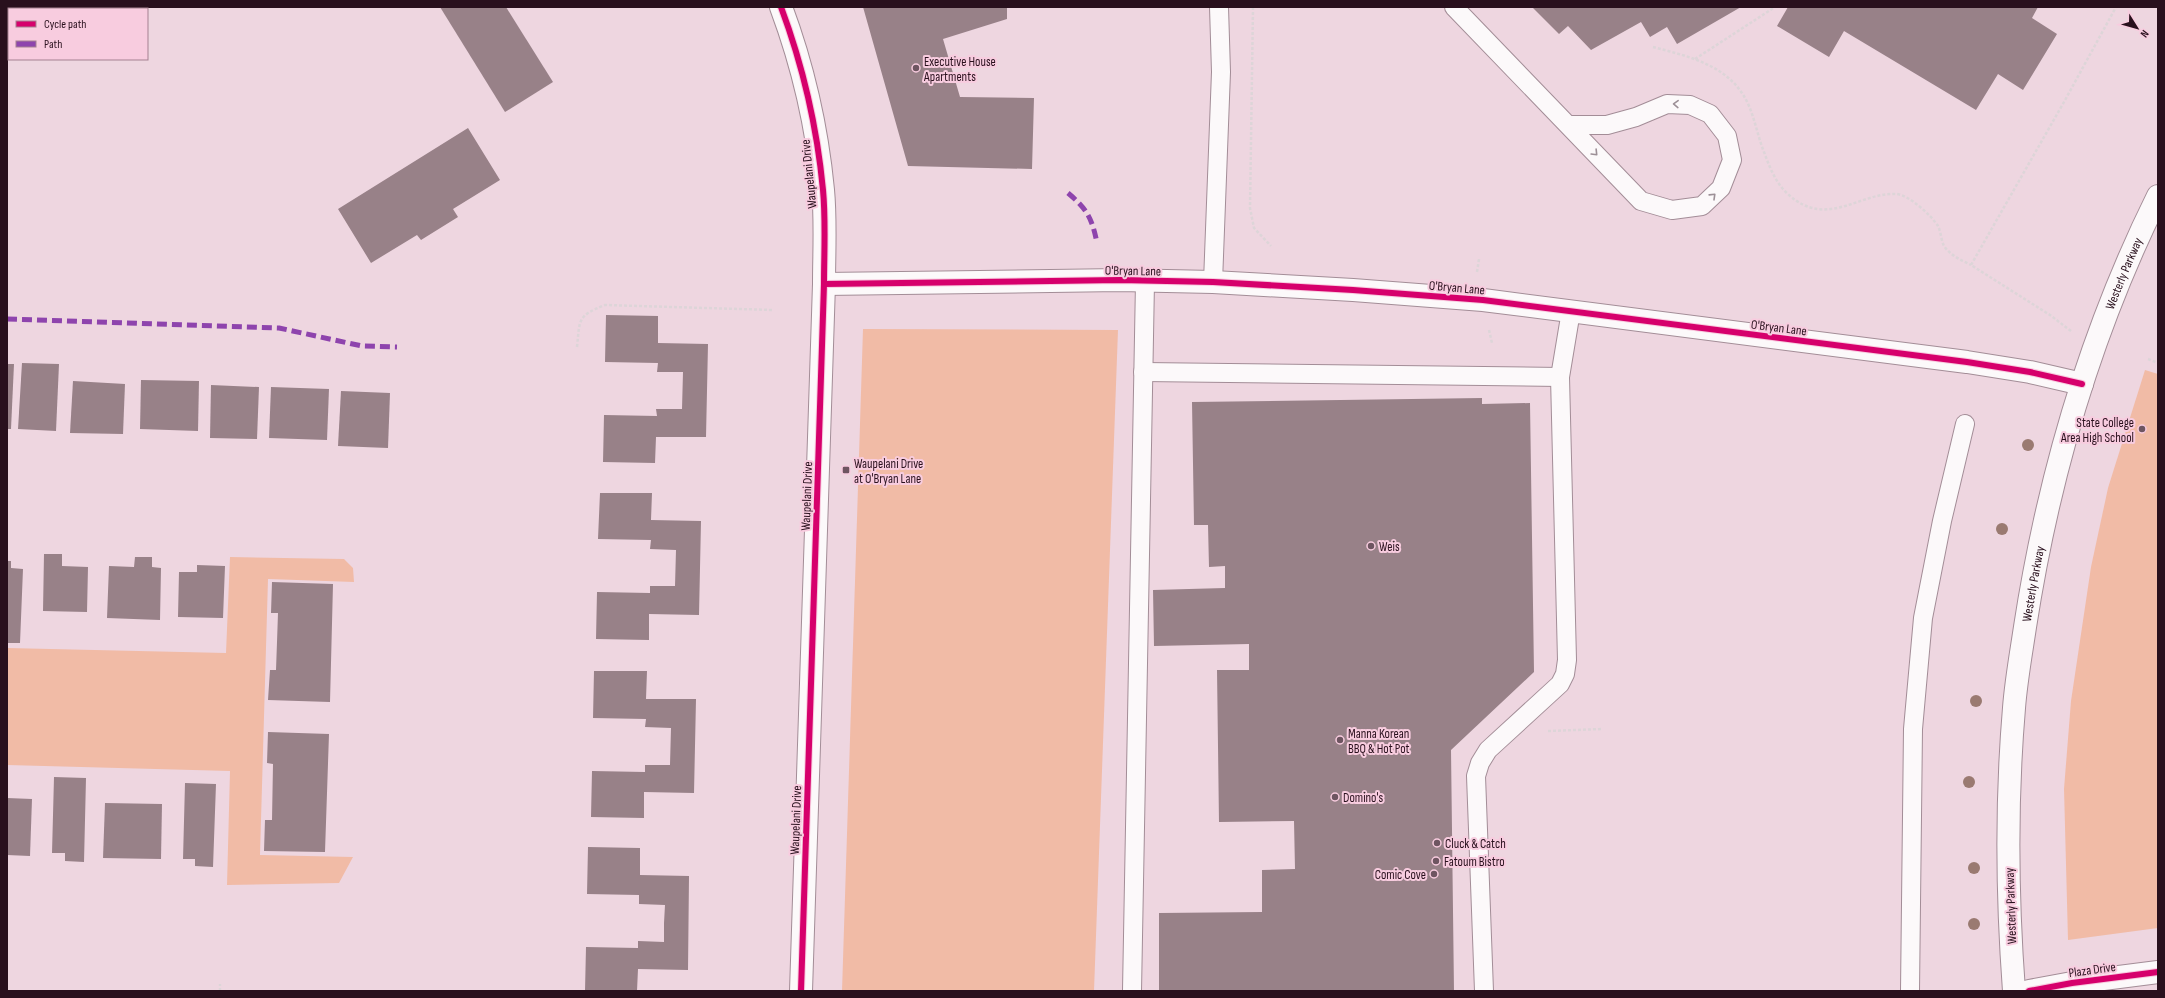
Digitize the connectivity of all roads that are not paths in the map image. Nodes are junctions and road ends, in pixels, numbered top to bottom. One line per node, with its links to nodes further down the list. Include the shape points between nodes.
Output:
1 (781, 7): 8 (street, Waupelani Drive, via 801,64 815,127 823,191)
2 (1219, 7): 7 (lane, via 1221,72)
3 (1454, 7): 4 (lane)
4 (1568, 125): 4 (lane, one-way to 4, via 1641,201 1672,210 1702,206 1721,188 1732,160 1727,136 1710,114 1690,105 1667,104 1636,117 1607,125)
5 (2158, 196): 12 (street, Westerly Parkway, via 2121,276)
6 (1145, 282): 7 (street, O'Bryan Lane); 8 (street, O'Bryan Lane, via 1120,280); 10 (lane)
7 (1213, 282): 9 (street, O'Bryan Lane, via 1482,300)
8 (824, 284): 15 (street, Waupelani Drive)
9 (1571, 311): 11 (lane); 12 (street, O'Bryan Lane, via 1967,362 2030,372)
10 (1143, 372): 11 (lane); 16 (lane)
11 (1560, 376): 17 (lane, via 1566,667 1560,684 1488,750 1480,762 1476,776)
12 (2082, 384): 19 (street, Westerly Parkway, via 2042,532 2014,705 2008,842)
13 (1966, 424): 18 (lane, via 1942,521 1923,618 1913,729)
14 (2158, 972): 20 (street, Plaza Drive)
15 (801, 991)
16 (1132, 991)
17 (1484, 991)
18 (1910, 991)
19 (2014, 991)
20 (2029, 991)

